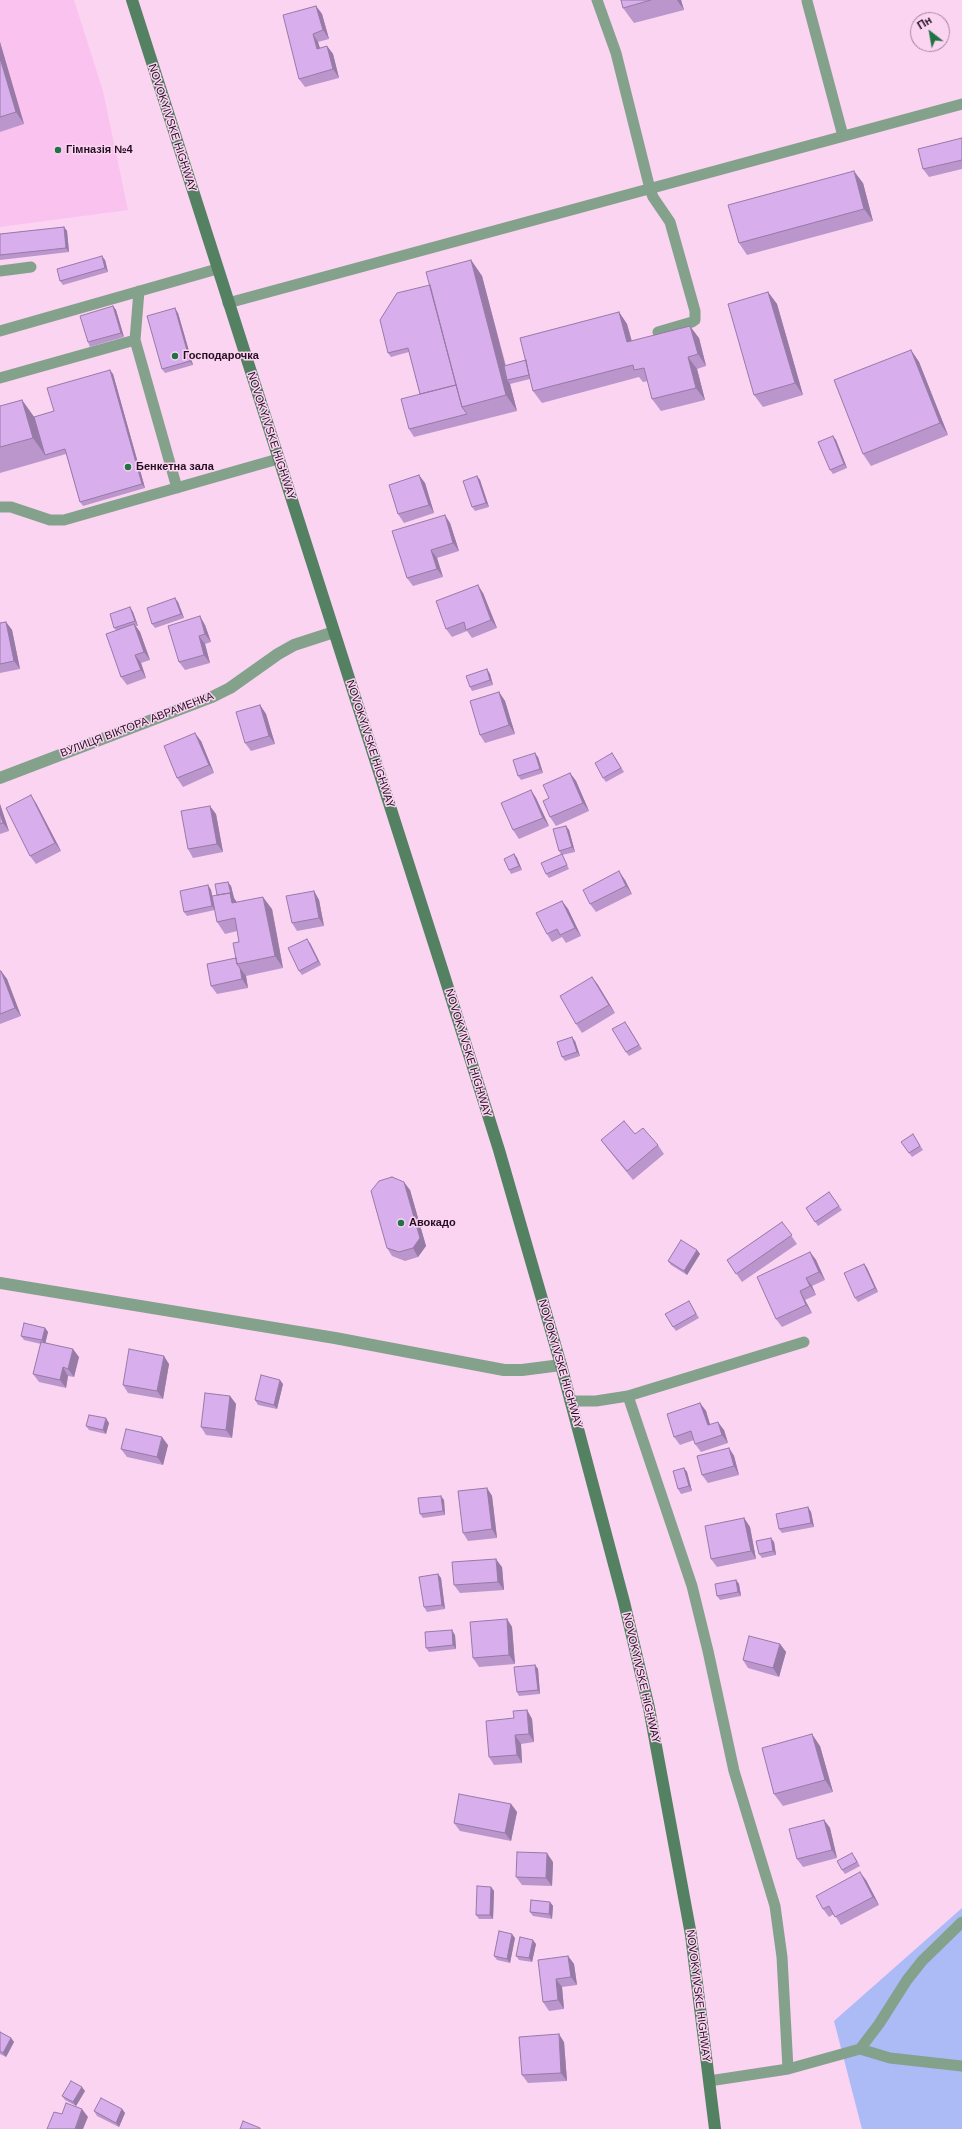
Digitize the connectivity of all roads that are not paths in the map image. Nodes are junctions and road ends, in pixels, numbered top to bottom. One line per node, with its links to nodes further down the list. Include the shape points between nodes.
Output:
1 (132, 0): 8 (main road, NOVOKYIVSKE HIGHWAY)
2 (597, 0): 6 (lane, via 616,53)
3 (807, 1): 5 (lane)
4 (962, 104): 5 (lane)
5 (843, 136): 6 (lane)
6 (650, 189): 11 (lane); 13 (lane, via 672,228 695,316 695,320 687,325)
7 (31, 267): 9 (lane)
8 (217, 269): 10 (lane); 11 (main road, NOVOKYIVSKE HIGHWAY)
9 (0, 271)
10 (139, 291): 12 (lane); 14 (lane)
11 (228, 303): 16 (main road, NOVOKYIVSKE HIGHWAY)
12 (0, 331)
13 (658, 332)
14 (135, 340): 15 (lane); 17 (lane)
15 (0, 378)
16 (278, 459): 17 (lane); 19 (main road, NOVOKYIVSKE HIGHWAY)
17 (177, 488): 18 (lane, via 64,520 50,520 11,507)
18 (0, 507)
19 (334, 632): 20 (street, ВУЛИЦЯ ВІКТОРА АВРАМЕНКА, via 289,648 230,688 212,697); 23 (main road, NOVOKYIVSKE HIGHWAY, via 499,1150)
20 (0, 778)
21 (0, 1283): 23 (street, via 328,1336 504,1370)
22 (804, 1342): 24 (lane)
23 (561, 1365): 25 (main road, NOVOKYIVSKE HIGHWAY)
24 (628, 1396): 25 (lane, via 596,1401); 29 (lane, via 692,1586 734,1771 775,1906 782,1956)
25 (570, 1401): 30 (main road, NOVOKYIVSKE HIGHWAY, via 624,1602 649,1708 686,1905)
26 (962, 1922): 27 (lane, via 937,1945 907,1980)
27 (860, 2049): 28 (lane, via 890,2058); 29 (lane)
28 (962, 2066)
29 (788, 2069): 30 (lane)
30 (709, 2081): 31 (main road, NOVOKYIVSKE HIGHWAY)
31 (714, 2129)

